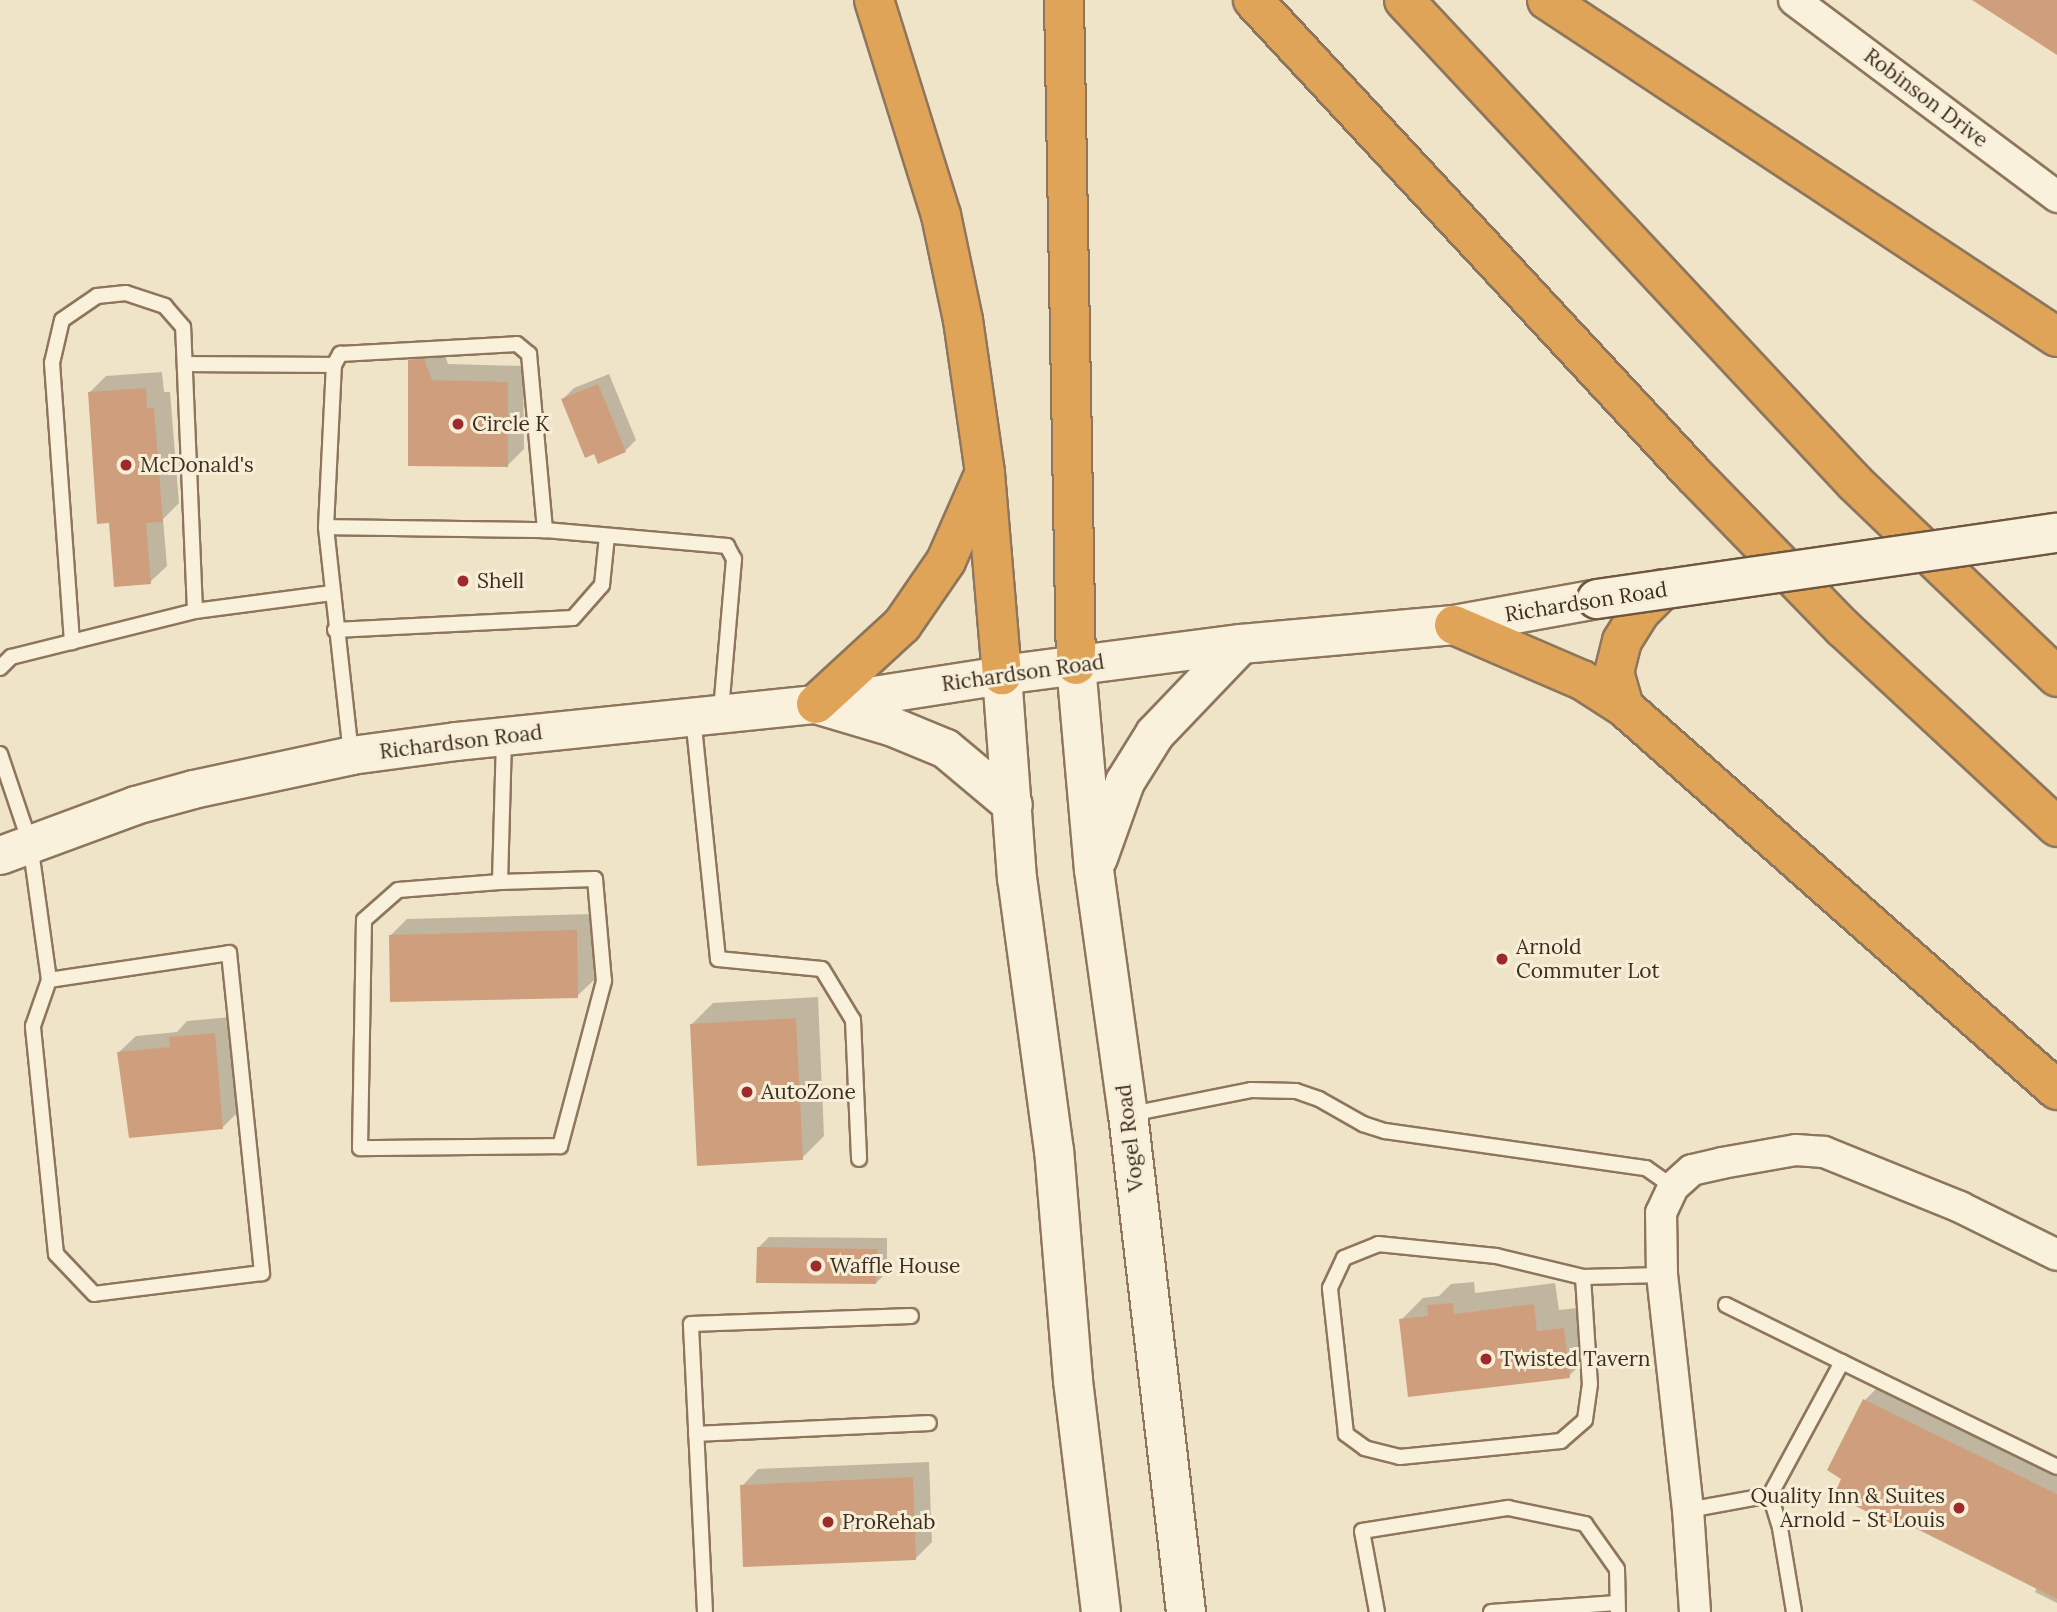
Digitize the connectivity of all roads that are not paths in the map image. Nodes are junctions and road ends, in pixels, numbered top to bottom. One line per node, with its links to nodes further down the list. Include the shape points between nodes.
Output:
1 (874, 0): 11 (highway, via 941,215)
2 (1064, 0): 23 (highway)
3 (1253, 0): 34 (highway, via 1740,523 1853,638)
4 (1404, 0): 26 (highway, via 1855,483)
5 (1547, 0): 8 (highway)
6 (1794, 0): 7 (street, Robinson Drive)
7 (2057, 197)
8 (2057, 337)
9 (185, 364): 10 (lane); 18 (lane); 21 (lane, via 183,327 165,306 126,293 97,296 62,320 52,363)
10 (334, 365): 12 (lane); 13 (lane, via 340,354 517,344 528,354)
11 (985, 473): 25 (highway); 27 (highway, via 946,561 902,625)
12 (326, 527): 13 (lane); 17 (lane)
13 (545, 530): 15 (lane)
14 (2057, 533): 16 (main road, Richardson Road, bridge)
15 (607, 536): 20 (lane, via 602,586 573,618); 29 (lane, via 727,546 734,559)
16 (1663, 589): 19 (main road, Richardson Road, bridge); 28 (highway, via 1628,630 1614,673)
17 (332, 593): 18 (lane); 20 (lane)
18 (195, 611): 21 (lane)
19 (1454, 625): 22 (main road, Richardson Road); 28 (highway, via 1582,680)
20 (335, 629): 32 (lane)
21 (72, 642): 24 (lane, via 11,657)
22 (1241, 644): 23 (main road, Richardson Road); 36 (main road, via 1155,734 1125,782)
23 (1076, 665): 25 (main road, Richardson Road); 36 (main road, Vogel Road)
24 (0, 668)
25 (1002, 676): 27 (street, Richardson Road); 33 (main road)
26 (2057, 677)
27 (816, 704): 29 (street, Richardson Road); 33 (main road, via 946,749)
28 (1624, 708): 39 (highway)
29 (707, 714): 30 (street, Richardson Road); 41 (lane, via 718,960 822,969 853,1020)
30 (504, 736): 32 (street, Richardson Road); 37 (lane)
31 (0, 754): 35 (lane)
32 (351, 755): 35 (street, Richardson Road, via 135,805)
33 (1013, 806): 56 (main road, via 1017,879 1054,1151 1073,1380)
34 (2057, 827)
35 (15, 849): 38 (lane)
36 (1094, 870): 40 (main road, Vogel Road)
37 (500, 881): 37 (lane, via 398,890 364,920 360,1148 560,1146 604,981 595,879)
38 (49, 980): 38 (lane, via 33,1026 56,1254 94,1294 262,1273 229,953)
39 (2057, 1090)
40 (1128, 1114): 42 (lane, via 1251,1090 1296,1091 1385,1131 1646,1168); 57 (main road, Vogel Road)
41 (859, 1159)
42 (1673, 1186): 43 (street, via 1692,1170 1721,1163 1796,1150 1824,1152 1960,1207); 44 (street, via 1661,1213)
43 (2057, 1255)
44 (1662, 1275): 45 (lane); 53 (street)
45 (1583, 1277): 45 (lane, via 1496,1256 1378,1244 1344,1258 1330,1288 1346,1434 1365,1448 1400,1457 1561,1441 1585,1420 1590,1384)
46 (1726, 1305): 48 (lane)
47 (911, 1316): 50 (lane, via 691,1324)
48 (1842, 1362): 51 (lane); 52 (lane)
49 (929, 1423): 50 (lane)
50 (696, 1434): 55 (lane)
51 (2057, 1467)
52 (1770, 1495): 53 (lane); 61 (lane)
53 (1688, 1510): 60 (street)
54 (1617, 1608): 58 (lane, via 1617,1569 1585,1524 1508,1508 1362,1531); 59 (lane)
55 (705, 1612)
56 (1101, 1612)
57 (1186, 1612)
58 (1377, 1612)
59 (1491, 1612)
60 (1695, 1612)
61 (1794, 1612)

